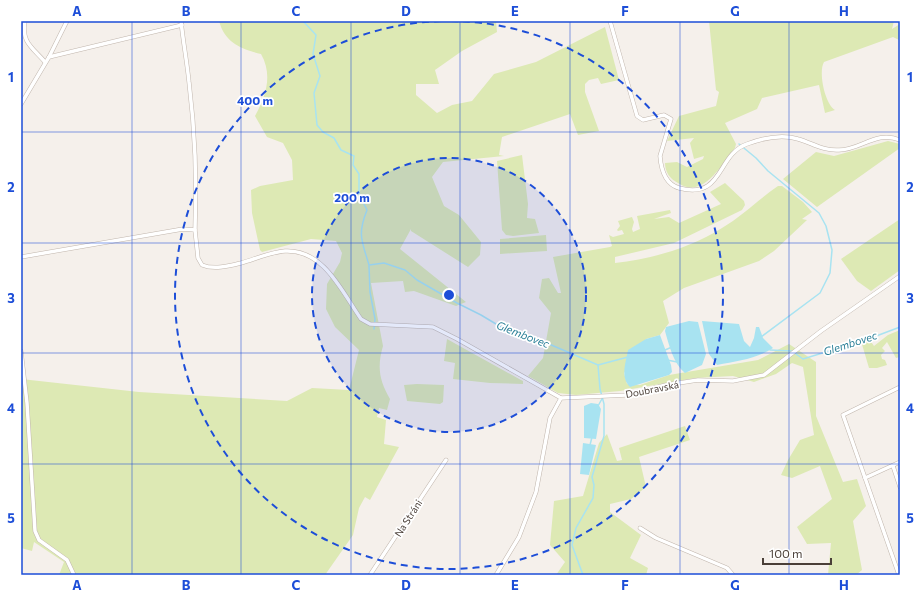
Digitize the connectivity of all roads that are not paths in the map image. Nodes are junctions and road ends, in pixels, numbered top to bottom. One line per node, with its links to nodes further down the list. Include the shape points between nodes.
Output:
1 (25, 21): 6 (street, via 26,41)
2 (67, 21): 5 (street)
3 (610, 21): 8 (street, via 637,116 642,120 664,115 671,119 660,156 663,173 676,187 697,191 706,188 739,148 770,138 789,137 834,150 848,149 877,137 885,136)
4 (182, 23): 5 (street); 9 (street, via 197,184)
5 (49, 57): 6 (street)
6 (45, 62): 7 (street)
7 (21, 104)
8 (900, 140)
9 (195, 230): 10 (street, via 183,229); 14 (street, via 198,258 202,265 230,265 285,252 308,254 323,265 361,319 370,324 433,328)
10 (21, 256)
11 (900, 276): 14 (street, Doubravská, via 821,331 764,375 733,381 698,380 627,395)
12 (21, 351): 21 (street, via 35,531 39,540 66,560)
13 (900, 387): 18 (street, via 843,415)
14 (561, 398): 23 (street, via 550,418 536,492 519,537)
15 (446, 460): 22 (street, Na Stráni)
16 (900, 462): 17 (street)
17 (893, 466): 18 (street); 19 (street)
18 (865, 478): 25 (street)
19 (900, 488)
20 (640, 528): 24 (street, via 656,538 727,568)
21 (74, 575)
22 (370, 575)
23 (496, 575)
24 (733, 575)
25 (898, 575)

